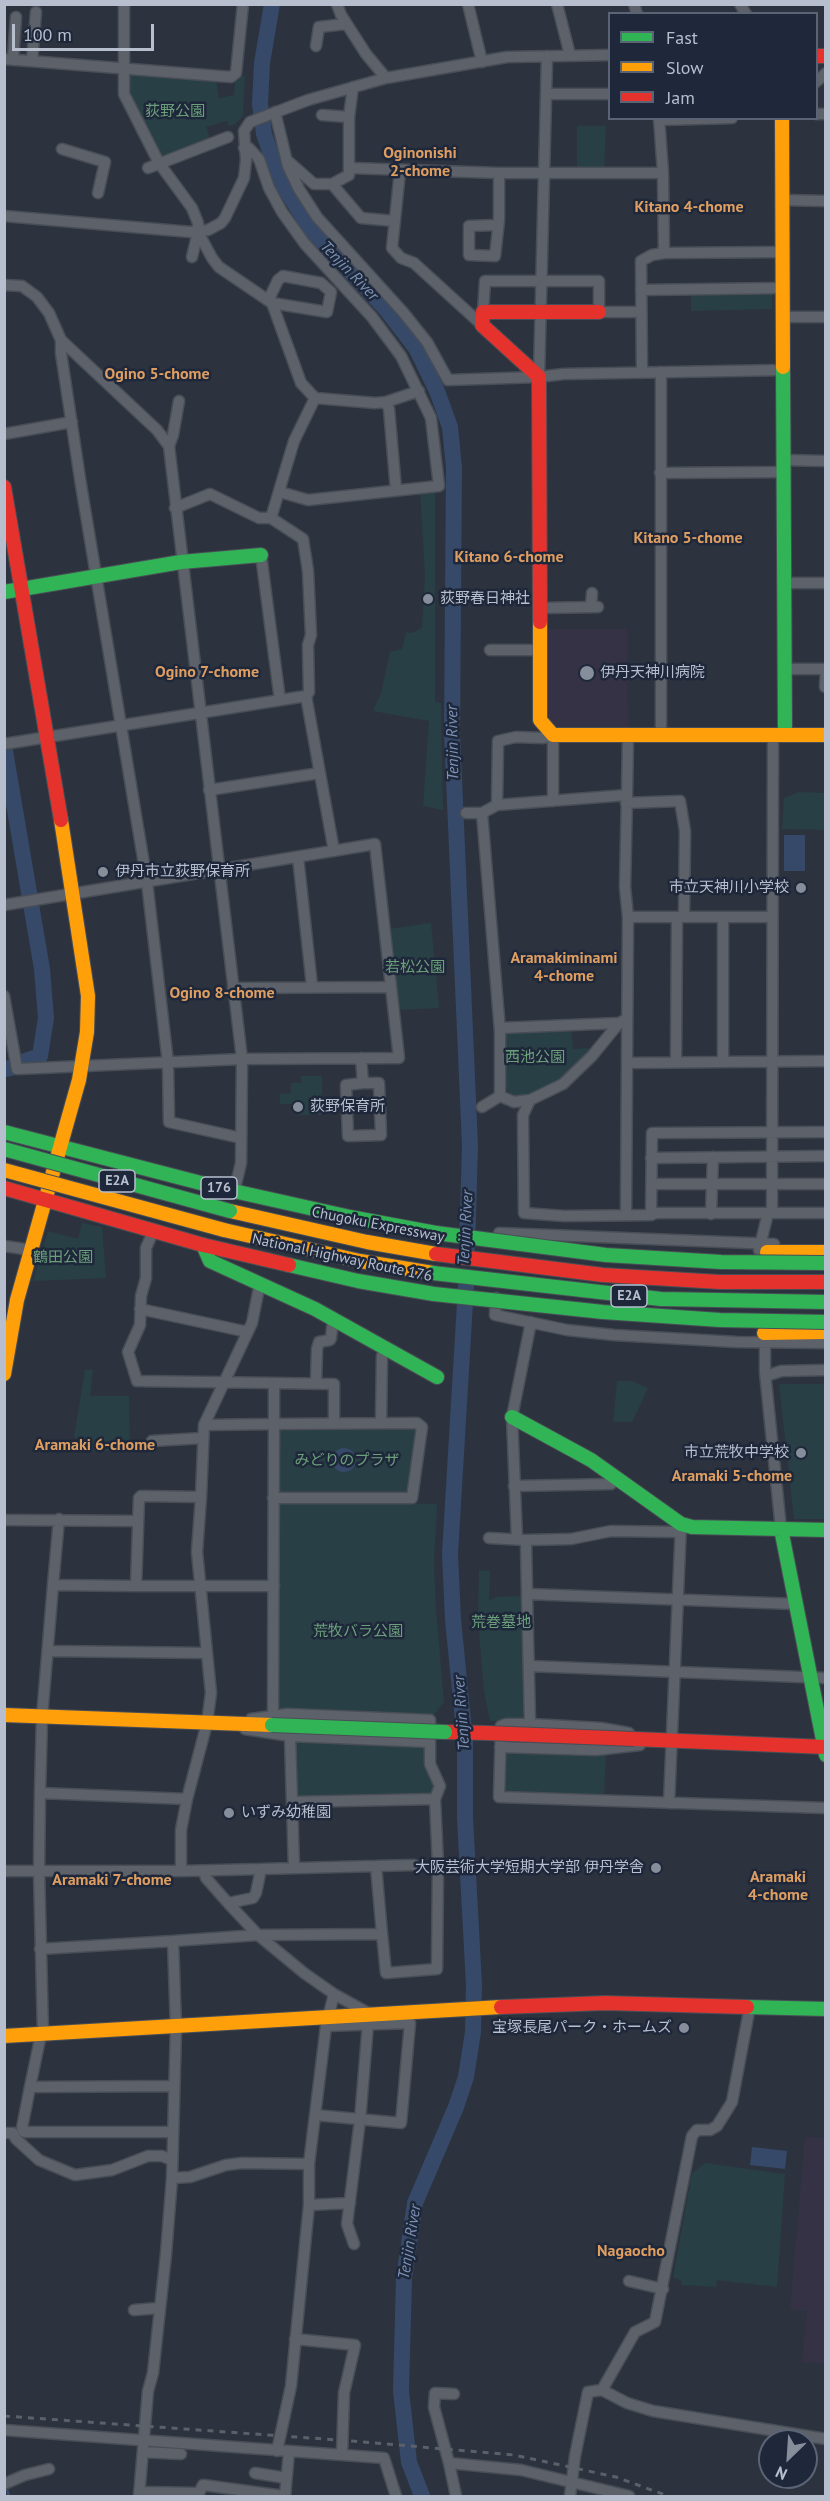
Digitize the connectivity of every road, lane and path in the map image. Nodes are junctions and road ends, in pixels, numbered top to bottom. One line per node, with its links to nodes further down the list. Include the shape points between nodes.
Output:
1 (124, 4): 16 (street)
2 (243, 4): 16 (street, via 236,73 231,77)
3 (337, 4): 8 (street)
4 (468, 4): 15 (street)
5 (556, 4): 10 (street)
6 (36, 12): 14 (street)
7 (16, 17): 13 (street)
8 (346, 24): 9 (street, via 319,27 314,33); 17 (street)
9 (316, 46)
10 (570, 55): 11 (street); 12 (street)
11 (608, 55)
12 (547, 56): 15 (street); 19 (street)
13 (9, 59): 14 (street)
14 (32, 61): 16 (street)
15 (482, 62): 17 (street)
16 (124, 69): 30 (street, via 124,94)
17 (386, 78): 18 (street)
18 (353, 87): 21 (street); 23 (street)
19 (546, 94): 20 (street); 34 (street)
20 (608, 94)
21 (275, 112): 27 (street, via 250,122 244,131); 29 (street)
22 (322, 115): 23 (street)
23 (349, 117): 31 (street)
24 (659, 120): 35 (street)
25 (782, 120): 38 (main road)
26 (228, 137): 30 (street)
27 (244, 148): 43 (street, via 244,178 225,218 214,228); 63 (street, via 259,159 269,188 294,228 372,317 401,356)
28 (62, 149): 37 (street, via 105,162)
29 (286, 159): 36 (street, via 314,184); 62 (street, via 317,217 403,312 427,342 448,380)
30 (154, 165): 43 (street, via 192,208)
31 (350, 168): 32 (street); 36 (street, via 344,180)
32 (400, 171): 33 (street); 41 (street)
33 (499, 173): 34 (street); 42 (street)
34 (545, 173): 35 (street); 47 (street)
35 (663, 173): 45 (street)
36 (332, 184): 41 (street, via 360,218)
37 (98, 193)
38 (782, 200): 39 (street); 44 (main road)
39 (825, 201)
40 (4, 216): 43 (street)
41 (395, 221): 57 (street, via 392,248)
42 (497, 225)
43 (198, 232): 46 (street); 51 (street, via 219,267)
44 (782, 252): 45 (street); 49 (main road)
45 (664, 253): 50 (street, via 641,261)
46 (192, 257)
47 (543, 281): 52 (street); 53 (street, via 599,281); 57 (street, via 485,281)
48 (4, 285): 58 (street, via 22,286 37,297)
49 (782, 288): 50 (street); 55 (main road)
50 (640, 290): 54 (street)
51 (270, 301): 51 (street, via 283,276 321,283 331,292 327,312); 64 (street, via 301,383)
52 (542, 312): 53 (main road); 57 (main road); 62 (street)
53 (599, 312): 54 (street)
54 (640, 312): 61 (street)
55 (783, 317): 56 (street); 59 (main road)
56 (825, 317)
57 (483, 319): 62 (main road)
58 (61, 340): 67 (street); 69 (street, via 157,430)
59 (783, 370): 60 (street); 71 (main road)
60 (661, 372): 61 (street); 72 (street)
61 (642, 373): 62 (street)
62 (539, 377): 86 (main road)
63 (419, 391): 66 (street); 74 (street, via 431,418 439,486)
64 (315, 398): 66 (street); 75 (street, via 294,441)
65 (178, 401): 69 (street)
66 (386, 402): 74 (street)
67 (72, 422): 68 (street); 80 (street)
68 (4, 434)
69 (169, 446): 76 (street)
70 (825, 461): 71 (street)
71 (783, 466): 72 (street); 81 (main road)
72 (660, 473): 96 (street)
73 (4, 487): 83 (main road)
74 (396, 490): 75 (street, via 308,500)
75 (280, 492): 77 (street)
76 (175, 508): 77 (street, via 210,494 259,518); 79 (street)
77 (271, 518): 91 (street, via 303,539 311,635)
78 (261, 555): 79 (main road); 92 (street)
79 (181, 562): 80 (main road); 93 (street)
80 (96, 576): 83 (main road); 94 (street)
81 (784, 583): 82 (street); 89 (main road)
82 (825, 583)
83 (23, 589): 84 (main road); 100 (main road)
84 (4, 592)
85 (592, 593): 86 (street, via 595,607)
86 (539, 608): 88 (main road)
87 (490, 650): 88 (street)
88 (539, 650): 95 (main road, via 539,714)
89 (784, 669): 90 (street, via 825,669); 97 (main road)
90 (825, 687)
91 (306, 696): 92 (street); 102 (street)
92 (280, 700): 93 (street)
93 (201, 711): 94 (street); 103 (street)
94 (121, 725): 100 (street); 112 (street)
95 (553, 735): 99 (main road); 105 (street); 106 (street, via 498,741)
96 (661, 735): 97 (main road); 99 (main road)
97 (779, 735): 98 (main road); 118 (street)
98 (825, 735)
99 (628, 736): 104 (street)
100 (48, 738): 101 (street); 113 (main road)
101 (6, 744)
102 (320, 773): 103 (street); 109 (street)
103 (209, 790): 111 (street)
104 (626, 799): 105 (street); 115 (street); 116 (street, via 680,801 685,831)
105 (553, 801): 106 (street)
106 (497, 805): 108 (street)
107 (466, 813): 108 (street)
108 (482, 813): 124 (street)
109 (334, 851): 110 (street); 120 (street, via 375,844)
110 (298, 857): 111 (street); 119 (street)
111 (220, 870): 112 (street); 121 (street)
112 (147, 882): 113 (street); 131 (street)
113 (72, 893): 114 (street); 134 (main road, via 88,996)
114 (4, 905)
115 (628, 917): 116 (street); 123 (street)
116 (680, 917): 117 (street); 129 (street)
117 (723, 917): 118 (street); 130 (street)
118 (772, 917): 133 (street)
119 (312, 986): 120 (street); 121 (street)
120 (391, 987): 126 (street, via 399,1058)
121 (233, 988): 127 (street)
122 (4, 996): 125 (street)
123 (623, 1021): 124 (street); 132 (street); 137 (street, via 574,1074)
124 (500, 1028): 136 (street)
125 (8, 1041): 134 (street, via 17,1069)
126 (362, 1058): 127 (street); 135 (street)
127 (242, 1059): 131 (street); 142 (street)
128 (825, 1061): 133 (street)
129 (676, 1062): 130 (street); 132 (street)
130 (723, 1062): 133 (street)
131 (168, 1063): 134 (street); 142 (street, via 169,1122)
132 (627, 1063): 161 (street)
133 (773, 1063): 140 (street)
134 (82, 1066): 143 (main road)
135 (363, 1083): 135 (street, via 379,1083 381,1135 348,1136 346,1085)
136 (500, 1096): 137 (street, via 514,1102); 138 (street)
137 (530, 1100): 161 (street, via 523,1115 524,1213)
138 (482, 1107)
139 (4, 1132): 143 (main road, 176)
140 (772, 1132): 141 (street); 145 (street); 148 (street, via 652,1133)
141 (825, 1132)
142 (241, 1138): 156 (street, via 241,1162)
143 (62, 1147): 155 (main road, 176); 157 (main road)
144 (4, 1149): 172 (main road, Chugoku Expressway / E2A, bridge, via 230,1211 435,1254 638,1277)
145 (772, 1156): 146 (street); 147 (street); 152 (street)
146 (825, 1156)
147 (713, 1157): 148 (street); 151 (street)
148 (651, 1158): 150 (street)
149 (4, 1170): 175 (main road, E2A, bridge, via 224,1230 433,1273 661,1299)
150 (652, 1184): 151 (street); 162 (street)
151 (712, 1184): 152 (street); 160 (street)
152 (771, 1184): 153 (street); 158 (street)
153 (825, 1184)
154 (4, 1188): 157 (main road, National Highway Route 176)
155 (220, 1188): 156 (main road, 176); 166 (street)
156 (234, 1192): 165 (main road, 176, bridge)
157 (46, 1201): 163 (main road, National Highway Route 176); 169 (main road)
158 (770, 1213): 159 (street); 160 (street); 168 (street)
159 (825, 1213)
160 (711, 1214): 162 (street)
161 (626, 1215): 162 (street)
162 (651, 1215)
163 (153, 1232): 166 (main road, National Highway Route 176); 176 (street, via 146,1248)
164 (825, 1243): 168 (street)
165 (506, 1244): 168 (main road, bridge); 171 (main road, 176, bridge, via 698,1261)
166 (203, 1245): 173 (main road, via 210,1261); 174 (main road, National Highway Route 176, bridge, via 358,1281)
167 (4, 1246): 169 (street)
168 (763, 1248): 170 (main road); 178 (street, via 498,1232 495,1315); 182 (street)
169 (31, 1250): 186 (main road, via 17,1300)
170 (825, 1252)
171 (825, 1263)
172 (825, 1282)
173 (260, 1283): 177 (main road); 180 (street)
174 (487, 1301): 179 (main road, National Highway Route 176, bridge, via 720,1320); 182 (main road, bridge, via 592,1323)
175 (825, 1302)
176 (140, 1309): 180 (street); 189 (street, via 140,1325 128,1352 136,1381)
177 (333, 1319): 184 (main road); 190 (street, via 330,1340 319,1342 317,1349)
178 (531, 1322): 182 (street, via 614,1335); 192 (street)
179 (825, 1322)
180 (248, 1332): 189 (street)
181 (825, 1332): 182 (main road)
182 (762, 1340): 183 (street); 187 (street)
183 (825, 1343)
184 (386, 1349): 188 (main road); 194 (street, via 382,1356)
185 (825, 1370): 187 (street, via 780,1371)
186 (4, 1374)
187 (765, 1376): 207 (street)
188 (437, 1377)
189 (223, 1382): 191 (street); 196 (street)
190 (316, 1382): 191 (street); 193 (street, via 334,1384)
191 (274, 1383): 195 (street)
192 (512, 1417): 199 (main road); 200 (street)
193 (334, 1423): 194 (street); 195 (street)
194 (381, 1423): 202 (street, via 417,1423 422,1427 412,1498)
195 (273, 1424): 196 (street); 202 (street)
196 (204, 1425): 197 (street)
197 (204, 1438): 198 (street); 201 (street)
198 (152, 1441)
199 (616, 1477): 200 (street, via 610,1484); 206 (main road)
200 (514, 1486): 210 (street)
201 (201, 1497): 205 (street, via 141,1496); 214 (street, via 197,1552)
202 (273, 1498): 213 (street)
203 (59, 1520): 204 (street); 205 (street); 211 (street)
204 (4, 1521)
205 (138, 1521): 212 (street)
206 (680, 1528): 207 (main road); 210 (street); 216 (street)
207 (781, 1529): 208 (main road); 217 (main road)
208 (825, 1530)
209 (489, 1538): 210 (street)
210 (521, 1540): 215 (street)
211 (53, 1585): 212 (street); 218 (street)
212 (136, 1586): 214 (street)
213 (274, 1586): 214 (street); 226 (street)
214 (200, 1588): 219 (street)
215 (527, 1594): 216 (street); 220 (street)
216 (677, 1600): 217 (street); 221 (street)
217 (796, 1604): 222 (main road)
218 (48, 1652): 219 (street); 225 (street)
219 (207, 1653): 227 (street, via 211,1693)
220 (529, 1666): 221 (street); 229 (street)
221 (674, 1672): 222 (street); 231 (street)
222 (811, 1678): 223 (street); 234 (main road)
223 (825, 1678)
224 (4, 1715): 225 (main road)
225 (42, 1717): 227 (main road); 235 (street)
226 (273, 1720): 228 (main road); 231 (main road, bridge); 232 (street, via 430,1720)
227 (207, 1723): 228 (main road); 236 (street)
228 (227, 1724): 230 (street)
229 (530, 1724): 231 (street, via 601,1728); 233 (street, via 501,1726)
230 (290, 1737): 232 (street); 238 (street)
231 (670, 1741): 233 (street, via 596,1750); 234 (main road); 239 (street)
232 (430, 1742): 237 (street, via 430,1764 440,1786)
233 (500, 1747): 239 (street, via 499,1797)
234 (825, 1750)
235 (40, 1793): 236 (street); 246 (street)
236 (187, 1799): 247 (street, via 181,1830)
237 (435, 1799): 238 (street); 250 (street, via 437,1969 386,1973)
238 (292, 1802): 243 (street)
239 (669, 1803): 240 (street)
240 (825, 1808)
241 (414, 1865): 242 (street)
242 (376, 1866): 243 (street); 250 (street)
243 (294, 1868): 244 (street)
244 (261, 1869): 248 (street); 249 (street, via 253,1898)
245 (4, 1870): 246 (street)
246 (39, 1870): 247 (street); 253 (street)
247 (181, 1871): 248 (street)
248 (204, 1871): 249 (street)
249 (228, 1903): 251 (street)
250 (382, 1934): 251 (street)
251 (258, 1935): 252 (street); 254 (street)
252 (173, 1941): 253 (street); 259 (street)
253 (40, 1949): 260 (street)
254 (334, 1994): 257 (street); 258 (street)
255 (750, 2006): 256 (main road); 257 (main road, via 605,2003); 275 (street, via 732,2102 717,2126 697,2130 692,2136)
256 (825, 2009)
257 (369, 2019): 258 (main road); 265 (street); 265 (street, via 410,2023 401,2123)
258 (327, 2021): 259 (main road); 264 (street)
259 (176, 2027): 260 (main road); 262 (street)
260 (44, 2033): 261 (main road); 263 (street)
261 (4, 2036)
262 (173, 2086): 263 (street); 266 (street)
263 (30, 2087): 267 (street, via 22,2128)
264 (315, 2115): 265 (street); 269 (street)
265 (360, 2120): 271 (street)
266 (173, 2132): 267 (street); 268 (street)
267 (14, 2133): 268 (street, via 39,2160 75,2175 112,2170 147,2156)
268 (172, 2160): 270 (street)
269 (309, 2164): 270 (street, via 242,2163); 272 (street)
270 (172, 2178): 276 (street)
271 (350, 2203): 272 (street); 273 (street, via 347,2224)
272 (309, 2205): 278 (street)
273 (354, 2244)
274 (629, 2280): 275 (street)
275 (663, 2289): 279 (street, via 655,2322 635,2332)
276 (159, 2308): 277 (street); 283 (street)
277 (134, 2310)
278 (296, 2339): 284 (street); 287 (street, via 355,2345 344,2393)
279 (602, 2390): 282 (street, via 653,2412); 292 (street, via 588,2392)
280 (453, 2394): 288 (street, via 435,2393 434,2407)
281 (4, 2430): 283 (street)
282 (825, 2439)
283 (144, 2447): 284 (street); 286 (street); 295 (street)
284 (277, 2451): 285 (street)
285 (289, 2452): 287 (street); 291 (street)
286 (181, 2454)
287 (342, 2456): 297 (street, via 384,2458)
288 (449, 2463): 292 (street, via 521,2470); 298 (street)
289 (42, 2469): 293 (street)
290 (255, 2473): 291 (street)
291 (286, 2478): 296 (street)
292 (573, 2481): 299 (street); 300 (street)
293 (4, 2484)
294 (228, 2493): 295 (street, via 203,2485 199,2493); 296 (street)
295 (139, 2494)
296 (284, 2496)
297 (396, 2496)
298 (456, 2496)
299 (570, 2496)
300 (629, 2496)

